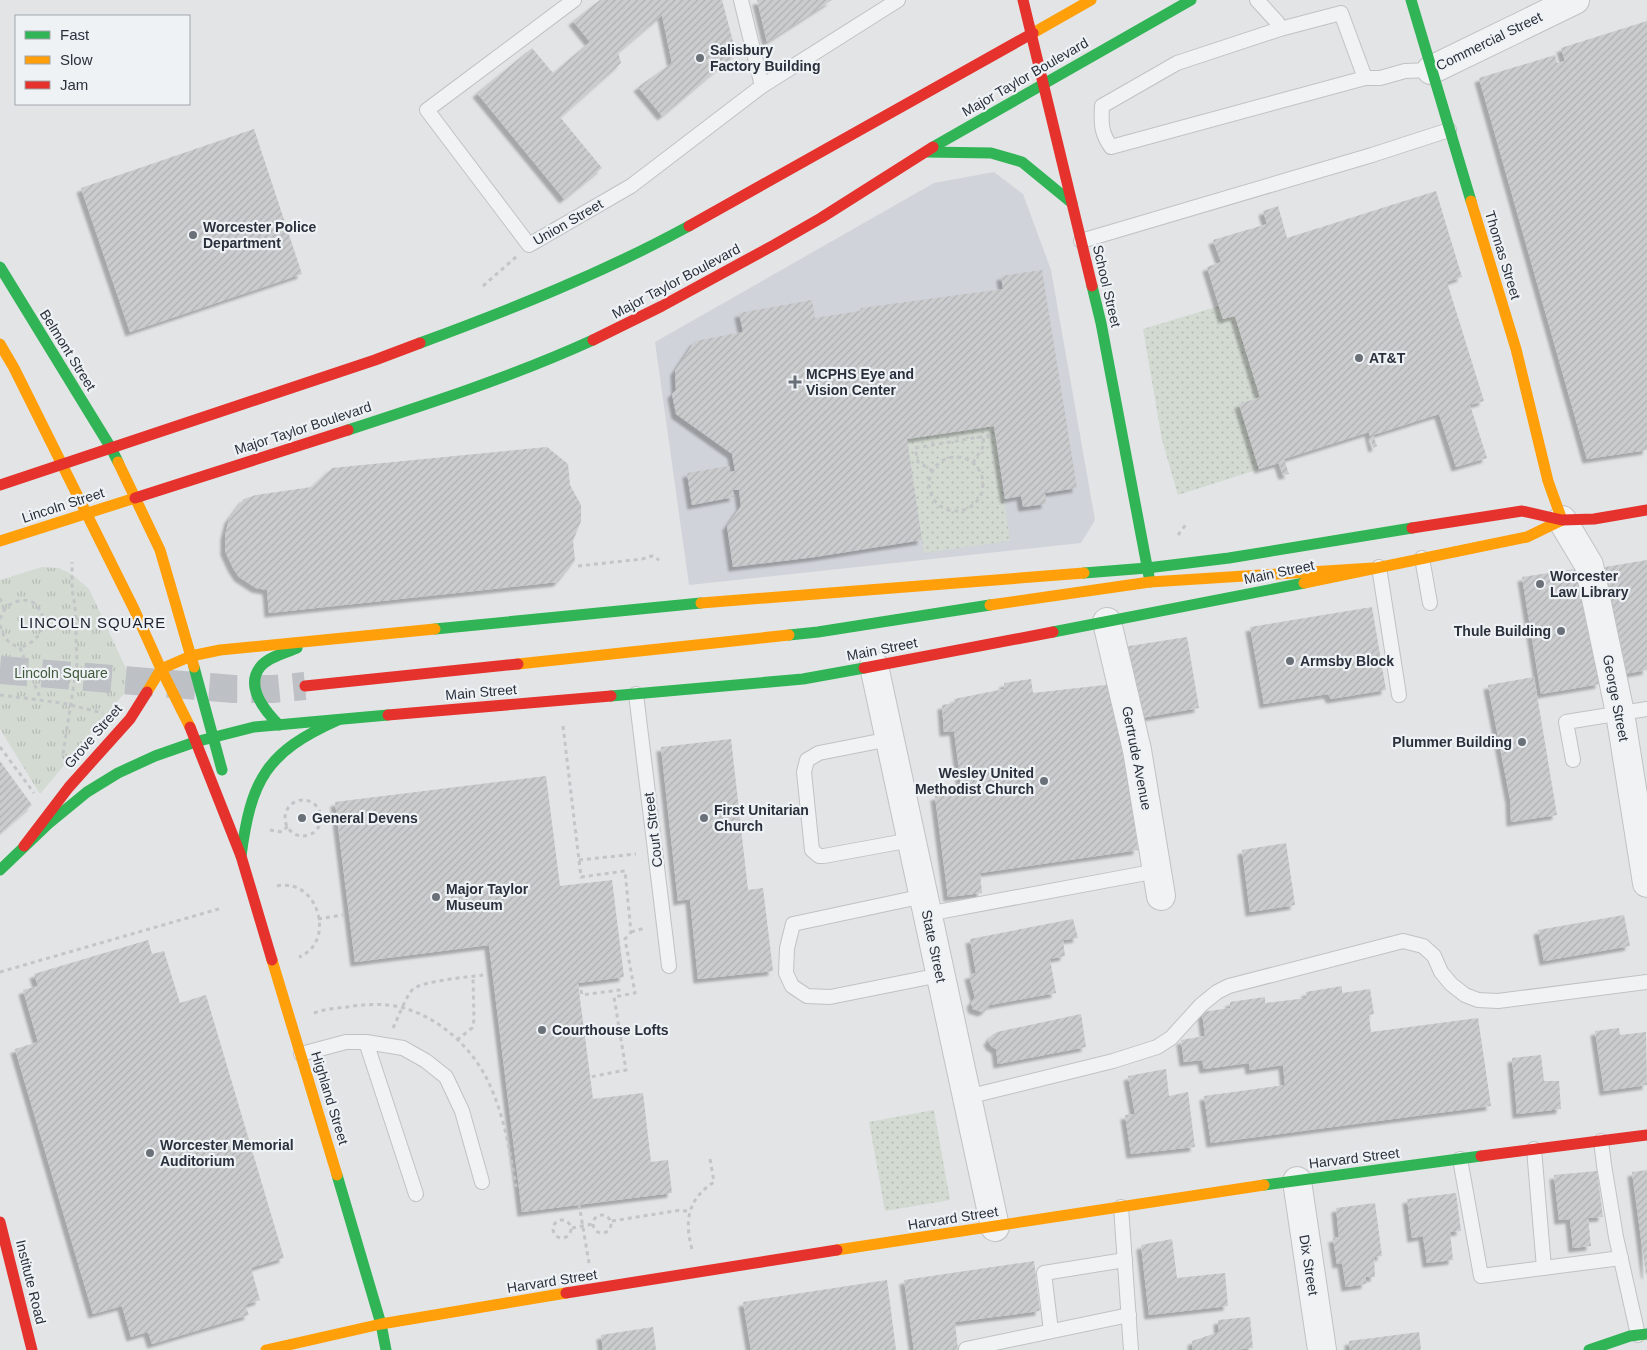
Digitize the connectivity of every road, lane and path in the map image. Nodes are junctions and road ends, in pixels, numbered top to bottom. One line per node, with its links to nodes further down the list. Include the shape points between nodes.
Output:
1 (574, 0): 20 (lane, Union Street, via 428,110)
2 (741, 0): 15 (lane)
3 (898, 0): 15 (lane, Union Street)
4 (1023, 0): 11 (main road, School Street)
5 (1091, 0): 11 (main road)
6 (1191, 0): 14 (main road, Major Taylor Boulevard)
7 (1257, 0): 10 (lane)
8 (1411, 0): 12 (main road, Thomas Street)
9 (1575, 0): 12 (street, Commercial Street)
10 (1280, 29): 13 (lane, via 1341,13); 13 (lane, via 1177,63 1102,106 1104,138 1111,147)
11 (1030, 34): 14 (main road, School Street); 26 (main road, via 687,227 607,268 511,310 368,362)
12 (1431, 70): 13 (lane); 16 (main road, Thomas Street)
13 (1365, 78)
14 (1043, 85): 17 (main road, Major Taylor Boulevard); 18 (main road, School Street)
15 (762, 86): 20 (lane, Union Street, via 631,186)
16 (1449, 130): 19 (lane); 34 (main road, Thomas Street, via 1516,349 1548,481)
17 (923, 152): 18 (main road, via 991,153 1022,162); 31 (main road, Major Taylor Boulevard, via 774,246 629,324 573,350 410,410)
18 (1072, 203): 19 (main road, School Street)
19 (1081, 241): 42 (main road, School Street, via 1101,323)
20 (529, 245): 22 (path)
21 (0, 268): 26 (main road, Belmont Street)
22 (483, 286)
23 (0, 344): 28 (main road)
24 (991, 434): 25 (path)
25 (984, 436): 27 (path, via 984,445); 29 (path, via 916,448 918,462)
26 (111, 448): 28 (main road); 31 (main road)
27 (973, 463): 29 (path, via 952,458 943,461); 29 (path, via 981,474 982,491 973,505 957,512 941,507 934,500 929,483)
28 (62, 464): 30 (main road); 33 (main road)
29 (933, 471)
30 (0, 485)
31 (135, 498): 33 (main road, Lincoln Street); 53 (main road, via 160,550)
32 (1647, 510): 34 (main road, Main Street, via 1594,519)
33 (87, 513): 37 (main road, Lincoln Street); 55 (main road)
34 (1562, 520): 38 (main road, Main Street, via 1527,537); 42 (main road, Main Street, via 1522,511); 63 (street, George Street, via 1589,565)
35 (1187, 523): 36 (path)
36 (1178, 535)
37 (0, 541)
38 (1422, 558): 43 (main road, Main Street); 46 (lane)
39 (659, 560): 41 (path, via 652,556)
40 (72, 562): 61 (path, via 77,664)
41 (578, 566)
42 (1147, 568): 44 (main road, School Street); 51 (main road, Main Street, via 633,610)
43 (1376, 568): 44 (main road); 49 (main road, Main Street); 59 (lane)
44 (1150, 582): 56 (main road, via 818,632)
45 (0, 598): 47 (path)
46 (1430, 603)
47 (4, 609): 48 (path); 52 (path, via 23,600 32,602 40,609 45,621 41,633)
48 (0, 619)
49 (1107, 622): 54 (main road, Main Street); 85 (street, Gertrude Avenue, via 1137,750)
50 (0, 625): 52 (path, via 4,637)
51 (310, 642): 53 (main road, Main Street, via 220,650); 66 (main road, via 260,667 255,681 258,699 265,712)
52 (20, 648): 60 (path)
53 (191, 656): 55 (main road); 68 (main road)
54 (874, 666): 57 (main road, Main Street, via 804,679); 69 (street, State Street)
55 (161, 669): 70 (main road); 79 (main road, Grove Street, via 130,719 69,787)
56 (305, 686)
57 (636, 694): 65 (main road, Main Street); 92 (lane, Court Street)
58 (0, 695): 60 (path)
59 (1399, 695)
60 (41, 700): 61 (path)
61 (70, 706): 64 (path); 73 (path)
62 (1647, 710): 63 (lane)
63 (1620, 713): 72 (lane, via 1566,722); 75 (street, George Street)
64 (111, 715)
65 (338, 720): 66 (main road, Main Street); 81 (main road, via 289,746 264,774 247,815)
66 (279, 725): 68 (main road, Main Street)
67 (563, 726): 82 (path)
68 (214, 736): 70 (main road, Main Street); 81 (main road, Highland Street)
69 (890, 738): 78 (street, State Street); 78 (lane, via 819,753 807,760 804,772 812,850 824,856)
70 (196, 742): 79 (main road, Grove Street, via 143,762 101,783 76,800); 81 (main road, Highland Street)
71 (0, 746): 74 (path)
72 (1573, 760)
73 (62, 761)
74 (35, 794)
75 (1642, 822): 84 (street, George Street)
76 (288, 826): 76 (path, via 286,814 292,804 310,801 318,808 321,819 313,833 297,834); 77 (path, via 282,832)
77 (262, 829)
78 (912, 840): 87 (street, State Street)
79 (24, 846): 83 (main road, Grove Street)
80 (636, 854): 82 (path)
81 (241, 856): 103 (main road, Highland Street)
82 (579, 860): 99 (path, via 582,876 624,871 631,932 625,939 635,993)
83 (0, 870)
84 (1647, 883)
85 (1159, 884): 87 (lane)
86 (274, 887): 90 (path, via 284,884 303,889 311,897)
87 (925, 905): 95 (street, State Street); 95 (lane, via 792,924 786,973 792,986 807,996 830,997)
88 (222, 908): 93 (path)
89 (343, 915): 90 (path)
90 (318, 919): 91 (path, via 319,935 314,946 307,954)
91 (296, 958)
92 (670, 966)
93 (0, 972)
94 (483, 974): 96 (path)
95 (940, 975): 105 (street, State Street)
96 (473, 976): 100 (path, via 414,988); 101 (path, via 472,1028)
97 (1647, 982): 105 (lane, via 1498,1001 1478,1000 1451,984 1434,956 1423,946 1403,941 1229,986 1201,1005 1172,1038 1157,1047)
98 (581, 990): 99 (path, via 582,995 619,990)
99 (620, 995): 104 (path, via 614,996 626,1070)
100 (391, 1030)
101 (457, 1040)
102 (366, 1042): 103 (lane, via 346,1042); 112 (lane, via 403,1048 446,1077 462,1112); 113 (lane)
103 (301, 1054): 129 (main road, Highland Street)
104 (590, 1077)
105 (967, 1097): 121 (street, State Street)
106 (1647, 1135): 107 (main road, Harvard Street)
107 (1601, 1141): 108 (main road, Harvard Street); 124 (lane)
108 (1534, 1149): 110 (main road, Harvard Street); 127 (lane)
109 (710, 1159): 116 (path, via 714,1182 694,1200)
110 (1460, 1159): 111 (main road, Harvard Street); 127 (lane, via 1481,1276)
111 (1297, 1180): 115 (main road, Harvard Street); 137 (street, Dix Street)
112 (482, 1182)
113 (416, 1194)
114 (579, 1204): 120 (path)
115 (1121, 1207): 121 (main road, Harvard Street); 125 (lane)
116 (690, 1212): 117 (path, via 681,1210); 123 (path, via 687,1231)
117 (612, 1221): 119 (path, via 601,1214); 119 (path, via 611,1228 603,1233 596,1231)
118 (0, 1222): 133 (main road, Institute Road)
119 (593, 1224): 120 (path)
120 (583, 1226): 122 (path); 126 (path)
121 (995, 1226): 129 (main road, Harvard Street)
122 (572, 1228): 122 (path, via 561,1220 555,1223 552,1231 562,1239 568,1237)
123 (692, 1249)
124 (1622, 1258): 127 (lane); 131 (lane)
125 (1125, 1260): 128 (lane); 130 (lane, via 1044,1273)
126 (590, 1266)
127 (1544, 1268)
128 (1129, 1315): 130 (lane); 136 (lane)
129 (381, 1324): 134 (main road, Harvard Street); 135 (main road, Highland Street)
130 (1051, 1331): 132 (lane)
131 (1643, 1334): 138 (main road)
132 (966, 1348)
133 (32, 1350)
134 (266, 1350)
135 (386, 1350)
136 (1131, 1350)
137 (1322, 1350)
138 (1589, 1350)

